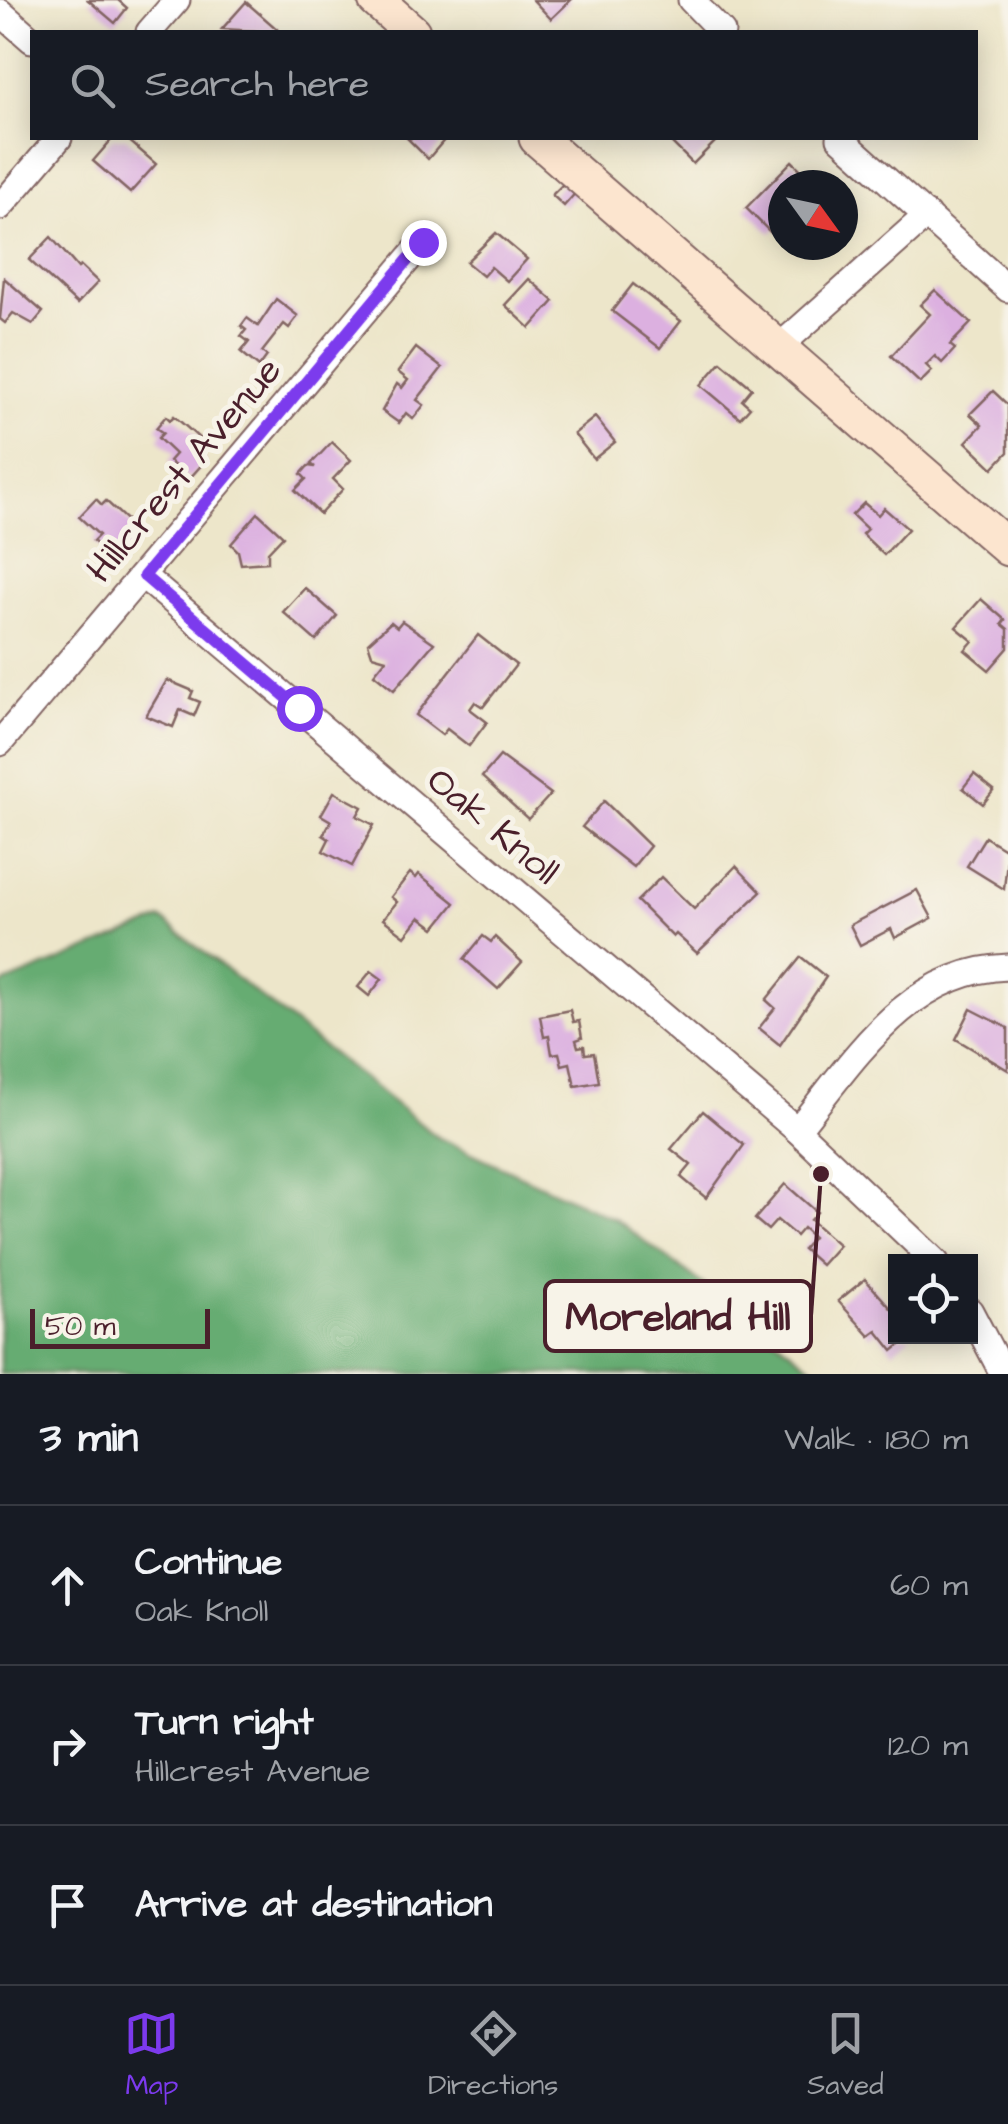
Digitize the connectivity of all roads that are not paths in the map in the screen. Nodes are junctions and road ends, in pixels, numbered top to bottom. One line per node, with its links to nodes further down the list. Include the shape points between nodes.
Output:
1 (176, 0): 5 (street)
2 (376, 0): 6 (street)
3 (692, 0): 7 (street)
4 (0, 12): 8 (street)
5 (150, 30)
6 (410, 30)
7 (720, 30)
8 (30, 38)
9 (57, 140): 12 (street)
10 (539, 140): 16 (street)
11 (842, 140): 13 (street)
12 (0, 207)
13 (927, 215): 15 (street); 16 (street)
14 (423, 242): 18 (street, Hillcrest Avenue)
15 (1008, 288)
16 (780, 346): 17 (street)
17 (1008, 548)
18 (144, 576): 19 (street, Hillcrest Avenue); 21 (street, Oak Knoll)
19 (0, 743)
20 (1008, 967): 21 (street, via 944,980 909,1002 876,1032)
21 (797, 1130): 22 (street, Oak Knoll)
22 (928, 1254)
23 (978, 1326): 24 (street)
24 (1003, 1374)

